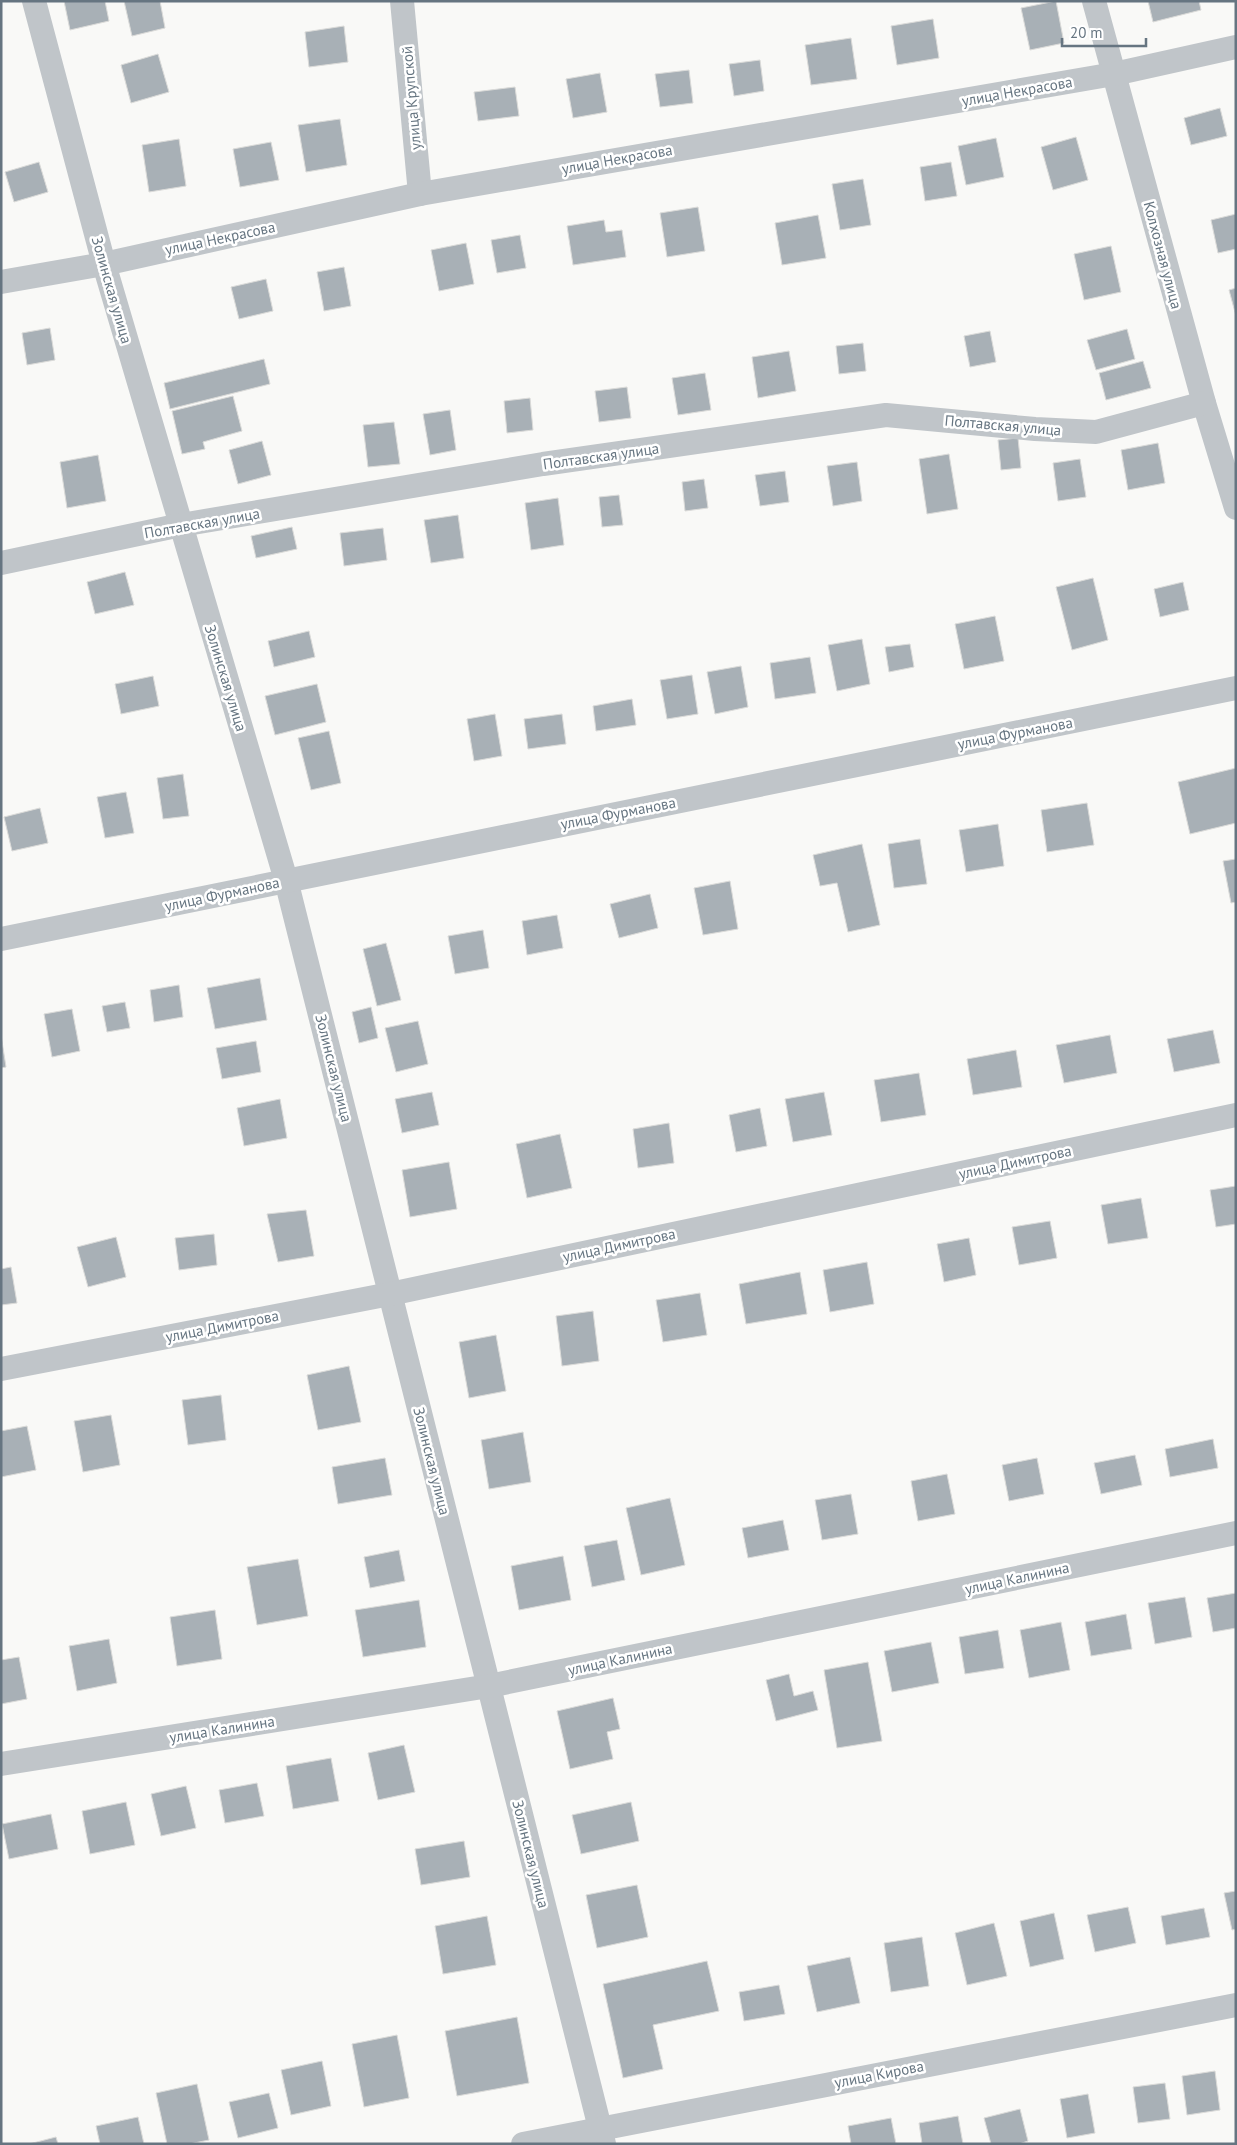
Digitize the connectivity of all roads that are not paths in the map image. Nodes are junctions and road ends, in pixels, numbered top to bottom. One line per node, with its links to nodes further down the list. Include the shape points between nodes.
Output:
1 (34, 1): 7 (street, Золинская улица)
2 (402, 1): 6 (street, улица Крупской)
3 (1094, 1): 5 (street, Колхозная улица)
4 (1236, 48): 5 (street, улица Некрасова)
5 (1114, 74): 6 (street, улица Некрасова); 9 (street, Колхозная улица)
6 (420, 194): 7 (street, улица Некрасова)
7 (104, 264): 8 (street, улица Некрасова); 11 (street, Золинская улица)
8 (1, 282)
9 (1204, 403): 10 (street, Колхозная улица); 11 (street, Полтавская улица, via 1096,432 886,416 543,464)
10 (1236, 508)
11 (181, 525): 12 (street, Полтавская улица); 14 (street, Золинская улица)
12 (1, 563)
13 (1236, 688): 14 (street, улица Фурманова)
14 (286, 880): 15 (street, улица Фурманова); 17 (street, Золинская улица)
15 (1, 939)
16 (1236, 1115): 17 (street, улица Димитрова)
17 (390, 1294): 18 (street, улица Димитрова); 20 (street, Золинская улица)
18 (1, 1369)
19 (1236, 1534): 20 (street, улица Калинина)
20 (489, 1686): 21 (street, улица Калинина); 23 (street, Золинская улица)
21 (1, 1764)
22 (1236, 2005): 23 (street, улица Кирова)
23 (602, 2136): 24 (street, улица Кирова)
24 (523, 2144)

